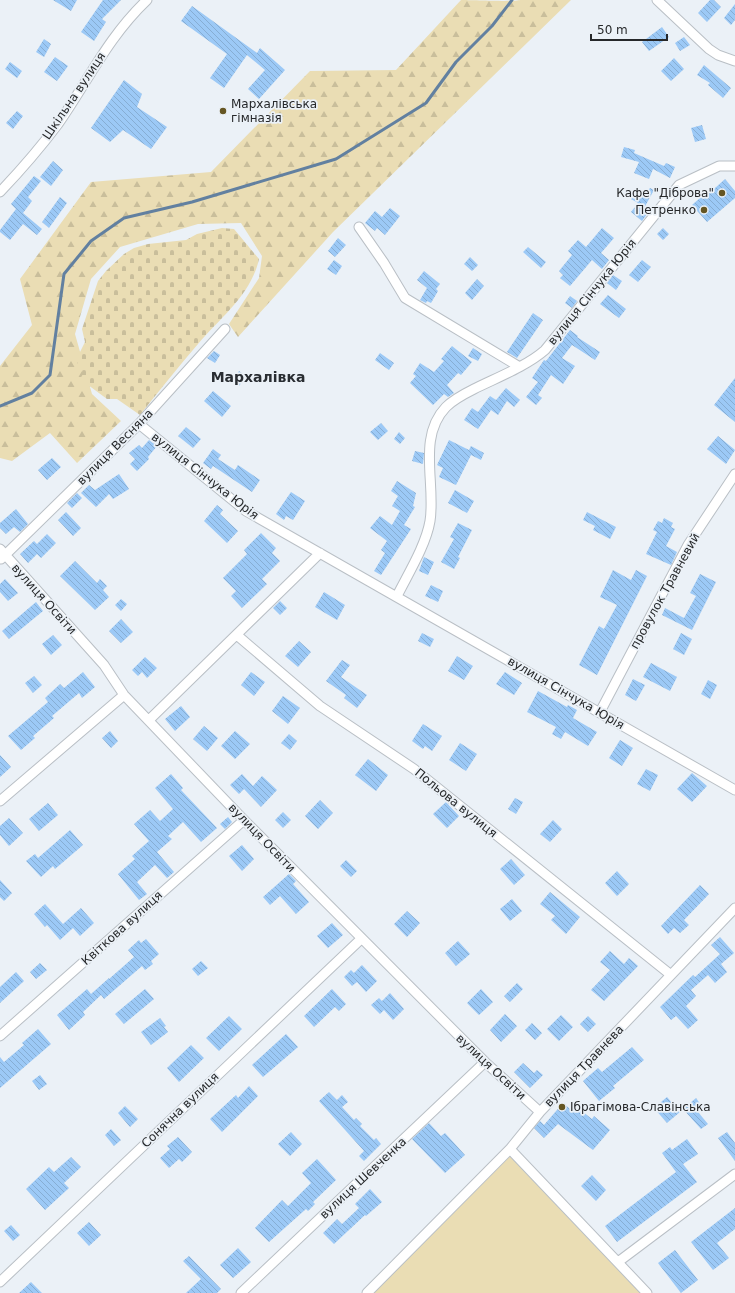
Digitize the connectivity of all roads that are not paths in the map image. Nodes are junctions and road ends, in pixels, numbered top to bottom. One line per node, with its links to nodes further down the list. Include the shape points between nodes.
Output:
1 (147, 0): 5 (street, Шкільна вулиця, via 112,40 58,124)
2 (657, 0): 3 (street, via 709,49)
3 (735, 61)
4 (735, 166): 8 (street, вулиця Сінчука Юрія, via 719,166 679,185 558,337 532,362)
5 (0, 192)
6 (359, 227): 8 (street, via 405,298)
7 (225, 329): 9 (street, вулиця Весняна)
8 (518, 366): 13 (street, вулиця Сінчука Юрія, via 458,398 438,417 430,446 430,523)
9 (139, 424): 11 (street, вулиця Сінчука Юрія, via 246,511); 12 (street, вулиця Весняна)
10 (735, 474): 16 (street, провулок Травневий, via 688,546)
11 (320, 553): 13 (street, вулиця Сінчука Юрія); 14 (street)
12 (1, 555): 15 (street, вулиця Освіти, via 104,665)
13 (397, 596): 16 (street, вулиця Сінчука Юрія)
14 (238, 636): 17 (street); 23 (street, Польова вулиця, via 320,706 414,769)
15 (124, 695): 17 (street, вулиця Освіти); 19 (street)
16 (600, 712): 18 (street, вулиця Сінчука Юрія)
17 (149, 720): 20 (street, вулиця Освіти)
18 (735, 790)
19 (0, 801)
20 (244, 820): 22 (street, вулиця Освіти); 24 (street, Квіткова вулиця)
21 (735, 908): 23 (street, вулиця Травнева)
22 (361, 939): 25 (street, вулиця Освіти); 30 (street, Сонячна вулиця)
23 (671, 975): 26 (street, вулиця Травнева)
24 (0, 1036)
25 (485, 1062): 26 (street, вулиця Освіти); 31 (street, вулиця Шевченка)
26 (540, 1112): 27 (street, вулиця Травнева)
27 (510, 1149): 29 (street); 32 (street, вулиця Травнева)
28 (735, 1174): 29 (street)
29 (618, 1262): 33 (street)
30 (0, 1282)
31 (241, 1293)
32 (368, 1293)
33 (647, 1293)

